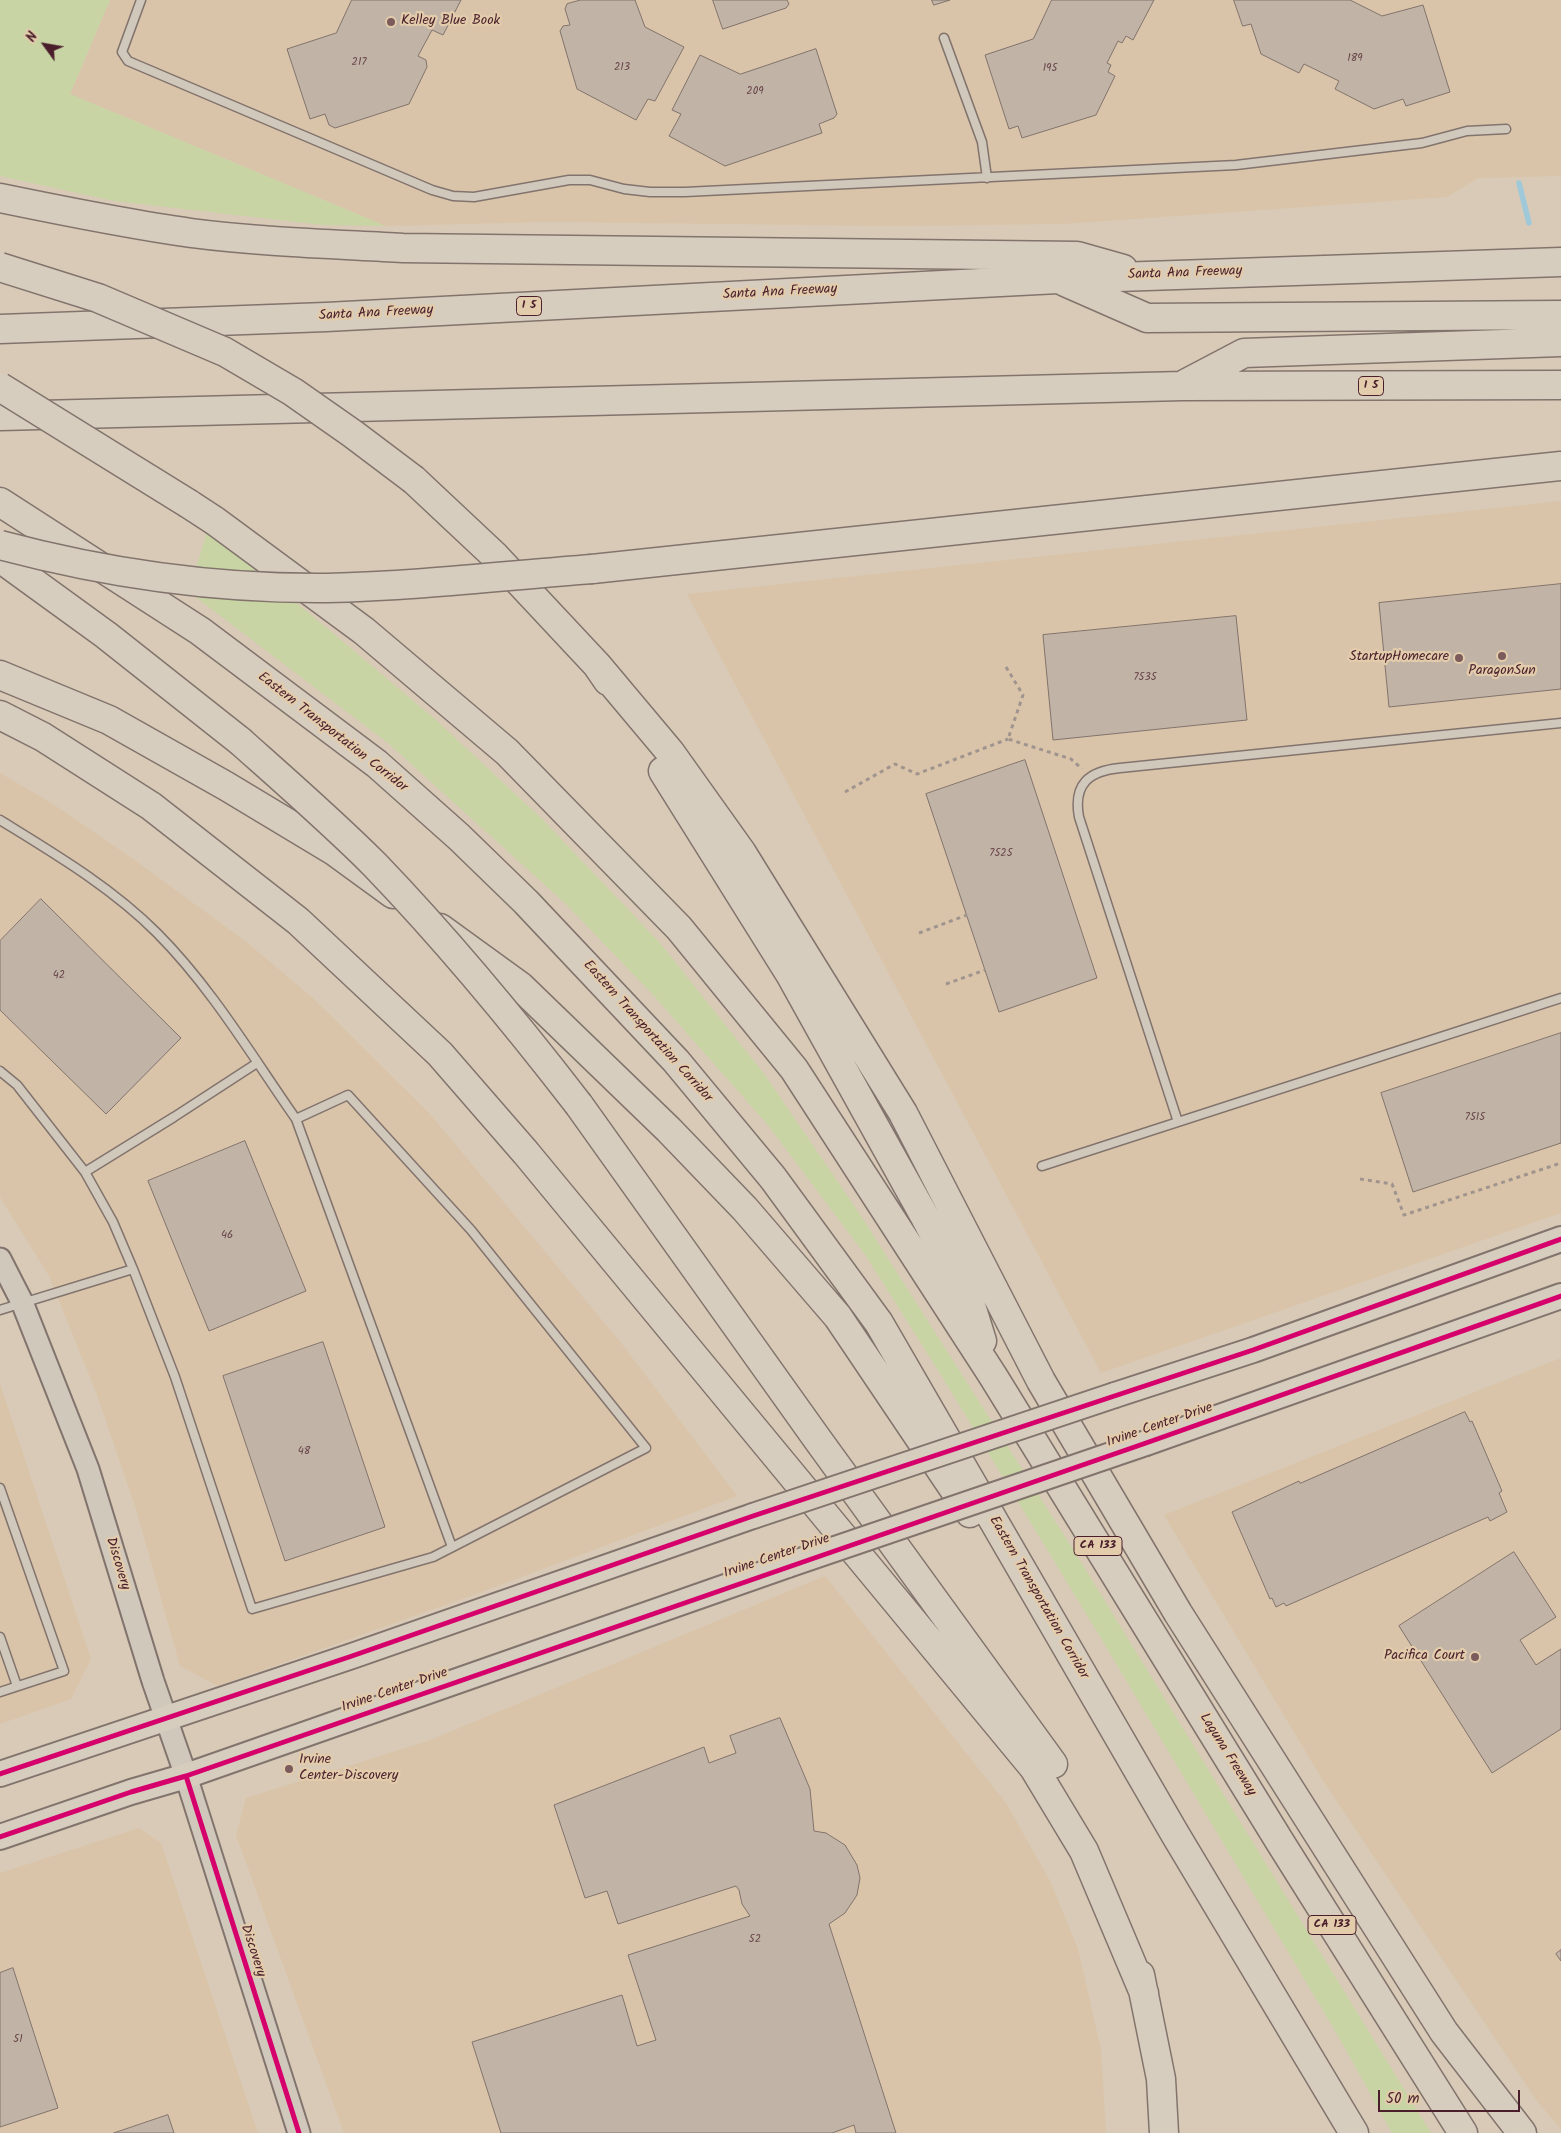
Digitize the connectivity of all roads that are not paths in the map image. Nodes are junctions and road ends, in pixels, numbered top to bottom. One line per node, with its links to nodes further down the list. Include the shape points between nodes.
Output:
1 (141, 0): 4 (lane, via 122,52 128,60 432,190 453,196 474,197 569,180 590,180 650,192 685,192)
2 (944, 38): 4 (lane, via 982,142)
3 (1506, 129): 4 (lane, via 1467,131 1422,143 1236,165)
4 (987, 178)
5 (0, 198): 8 (highway, via 89,217 191,233 293,243 403,248 1077,256)
6 (1561, 262): 8 (highway, Santa Ana Freeway / I 5)
7 (0, 267): 21 (highway, bridge, via 98,298 225,352 293,392 414,480 495,556)
8 (1149, 276): 9 (highway, Santa Ana Freeway / I 5)
9 (1058, 279): 10 (highway, via 1146,318); 11 (highway, Santa Ana Freeway / I 5, via 326,317)
10 (1561, 315)
11 (0, 329)
12 (1561, 342): 14 (highway, via 1244,353)
13 (1561, 385): 14 (highway, I 5)
14 (1182, 386): 16 (highway, I 5)
15 (0, 387): 39 (highway, bridge, via 189,504 364,631 507,752 679,928 794,1069)
16 (0, 416)
17 (1561, 466): 19 (highway, bridge, via 619,566 385,586 324,588 202,582 123,571)
18 (0, 502): 46 (highway, Eastern Transportation Corridor, via 200,631 377,764 460,837 526,902 676,1061 773,1178 879,1324)
19 (0, 544)
20 (0, 558): 50 (highway, bridge, via 106,635 240,742 306,800 374,865 504,1008 579,1105 1057,1770 1100,1844 1110,1869)
21 (598, 665): 39 (highway, via 790,974 925,1216 970,1302); 55 (highway, via 670,752 742,852 903,1113 1041,1381 1144,1557 1444,2032)
22 (0, 675): 46 (highway, via 109,720 226,786 334,851 520,986 669,1130 745,1209 838,1317)
23 (0, 715): 50 (highway, via 43,737 150,806 298,921 440,1054 526,1152 1034,1768 1084,1851)
24 (1561, 723): 30 (lane, via 1120,768 1090,776 1080,788 1076,803 1079,817)
25 (0, 820): 27 (lane, via 90,876 157,933 208,993)
26 (1561, 998): 30 (lane)
27 (257, 1063): 29 (lane); 32 (lane)
28 (0, 1071): 32 (lane, via 17,1085)
29 (296, 1118): 41 (lane); 41 (lane, via 348,1094 471,1230 646,1448)
30 (1178, 1122): 31 (lane)
31 (1042, 1166)
32 (85, 1172): 35 (lane, via 113,1222)
33 (1561, 1239): 45 (main road, bridge, via 1253,1350 753,1516)
34 (0, 1259): 37 (street, Discovery)
35 (133, 1269): 37 (lane); 41 (lane, via 175,1377 252,1609 432,1557)
36 (1561, 1296): 48 (main road, Irvine Center Drive, bridge)
37 (22, 1302): 38 (lane); 45 (street, Discovery, via 88,1469)
38 (0, 1310)
39 (993, 1376): 54 (highway, Laguna Freeway / CA 133)
40 (0, 1488): 43 (lane, via 64,1671)
41 (452, 1547)
42 (0, 1637): 43 (lane)
43 (17, 1686): 44 (lane)
44 (0, 1692)
45 (166, 1720): 47 (main road); 48 (street, Discovery)
46 (1114, 1727): 53 (highway)
47 (0, 1774)
48 (186, 1776): 49 (main road, Irvine Center Drive); 51 (street, Discovery)
49 (0, 1837)
50 (1144, 1993): 52 (highway, via 1161,2080)
51 (299, 2133)
52 (1164, 2133)
53 (1354, 2133)
54 (1464, 2133)
55 (1522, 2133)

